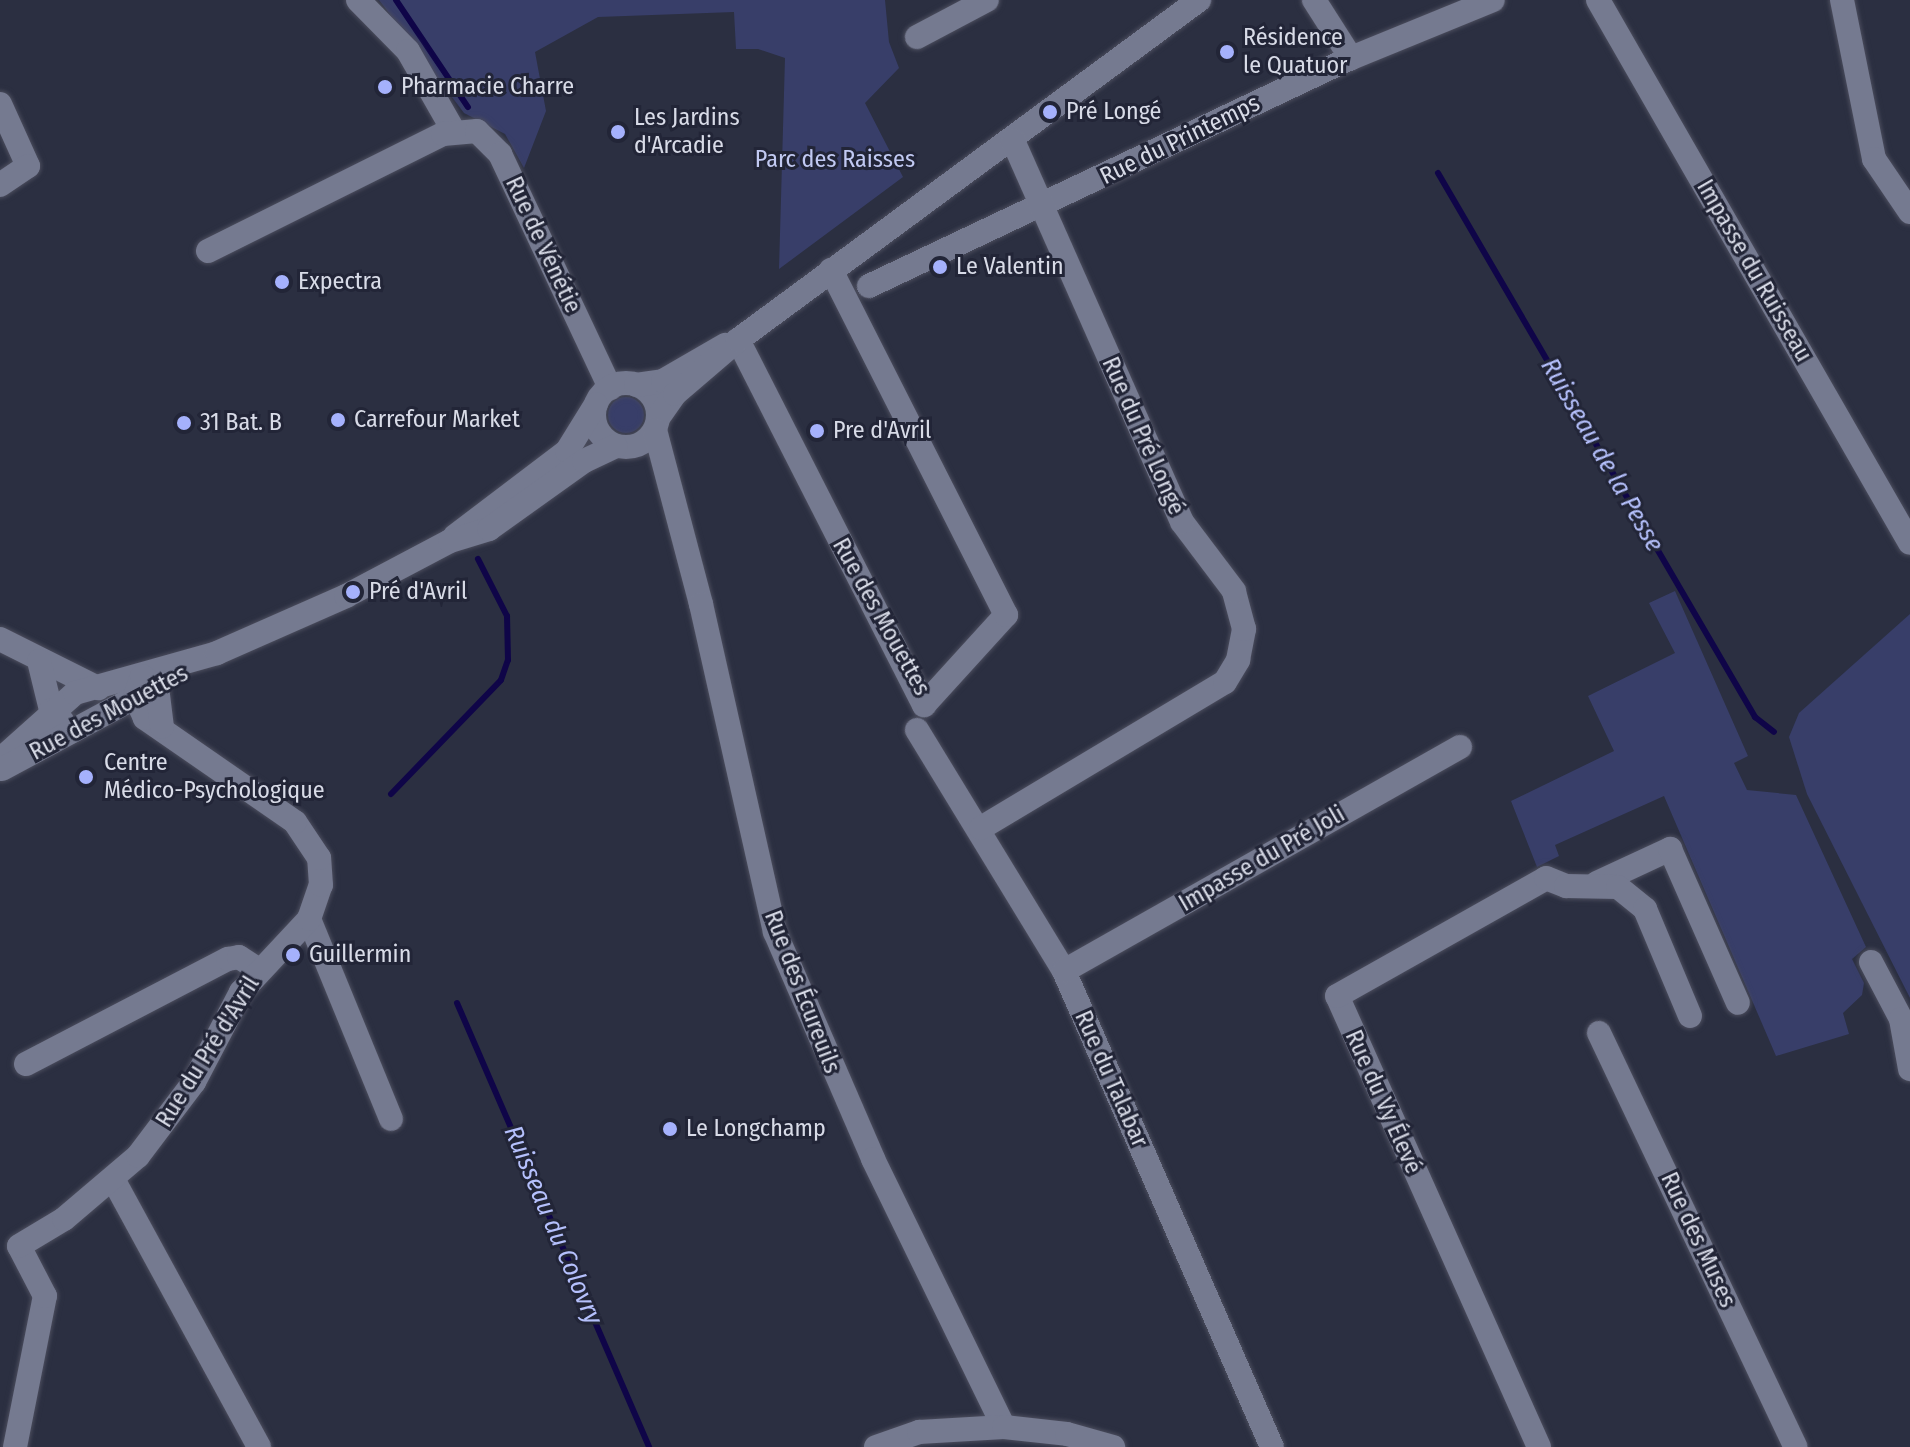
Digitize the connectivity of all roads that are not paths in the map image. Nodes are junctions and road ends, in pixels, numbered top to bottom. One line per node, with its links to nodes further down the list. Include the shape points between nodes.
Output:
1 (358, 0): 11 (street, via 408,51)
2 (987, 0): 8 (street)
3 (1199, 0): 12 (street)
4 (1314, 0): 9 (street)
5 (1493, 0): 9 (street, Rue du Printemps)
6 (1598, 0): 26 (street, Impasse du Ruisseau)
7 (1842, 0): 15 (street, via 1874,159)
8 (917, 37)
9 (1351, 58): 14 (street, Rue du Printemps)
10 (0, 104): 13 (street, via 28,166)
11 (453, 130): 16 (street); 21 (street, Rue de Vénétie, via 477,131 489,140)
12 (1013, 141): 14 (street, Rue du Pré Longé); 17 (street)
13 (0, 185)
14 (1040, 207): 18 (street, Rue du Printemps); 38 (street, Rue du Pré Longé, via 1182,522 1234,591 1244,629 1238,660 1225,682)
15 (1910, 212)
16 (208, 251)
17 (831, 270): 19 (street); 19 (street, Rue des Mouettes, via 1006,615 924,705)
18 (869, 286)
19 (738, 340): 20 (street, via 696,357 663,381); 22 (street, via 675,394)
20 (636, 385): 21 (street); 22 (street, via 651,395)
21 (603, 396): 23 (street, via 598,431); 25 (street, Rue des Mouettes, via 567,451)
22 (656, 424): 23 (street, via 640,444); 24 (street, Rue des Écureuils)
23 (618, 446): 24 (street, Rue des Écureuils, via 648,469); 25 (street, Rue des Mouettes, via 584,461 489,529)
24 (671, 497): 52 (street, Rue des Écureuils, via 701,604 775,932 807,1015 973,1372)
25 (450, 541): 30 (street, Rue des Mouettes, via 346,596)
26 (1910, 543)
27 (0, 639): 28 (street)
28 (39, 661): 29 (street); 31 (street)
29 (95, 685): 30 (street, Rue des Mouettes); 31 (street, Rue des Mouettes); 32 (street)
30 (144, 687): 32 (street, Rue des Mouettes); 40 (street, via 162,727 295,822 311,841 321,872)
31 (51, 710): 33 (street); 36 (street, Rue des Mouettes)
32 (105, 712): 33 (street, Rue des Mouettes)
33 (72, 729): 37 (street, Rue des Mouettes)
34 (917, 730): 38 (street, Rue du Talabar)
35 (1460, 747): 43 (street, Impasse du Pré Joli)
36 (0, 760)
37 (0, 770)
38 (981, 828): 43 (street, Rue du Talabar)
39 (1597, 883): 44 (street, via 1670,849); 45 (street, via 1618,887 1645,909); 58 (street, Rue du Vy Élevé, via 1566,886 1546,878 1337,996)
40 (309, 919): 42 (street, Rue du Pré d'Avril); 49 (street)
41 (1871, 962): 48 (street, via 1901,1019)
42 (259, 970): 47 (street, via 239,957 228,959); 50 (street, Rue du Pré d'Avril, via 241,992 194,1082 138,1156)
43 (1064, 971): 57 (street, Rue du Talabar)
44 (1738, 1003)
45 (1690, 1016)
46 (1599, 1033): 59 (street, Rue des Muses)
47 (26, 1064)
48 (1910, 1069)
49 (391, 1119)
50 (113, 1179): 51 (street, Rue du Pré d'Avril); 54 (street)
51 (9, 1251): 53 (street, Rue du Pré d'Avril, via 45,1296)
52 (993, 1428): 55 (street, via 919,1432); 56 (street, via 1077,1436)
53 (15, 1447)
54 (259, 1447)
55 (876, 1447)
56 (1113, 1447)
57 (1272, 1447)
58 (1539, 1447)
59 (1796, 1447)

